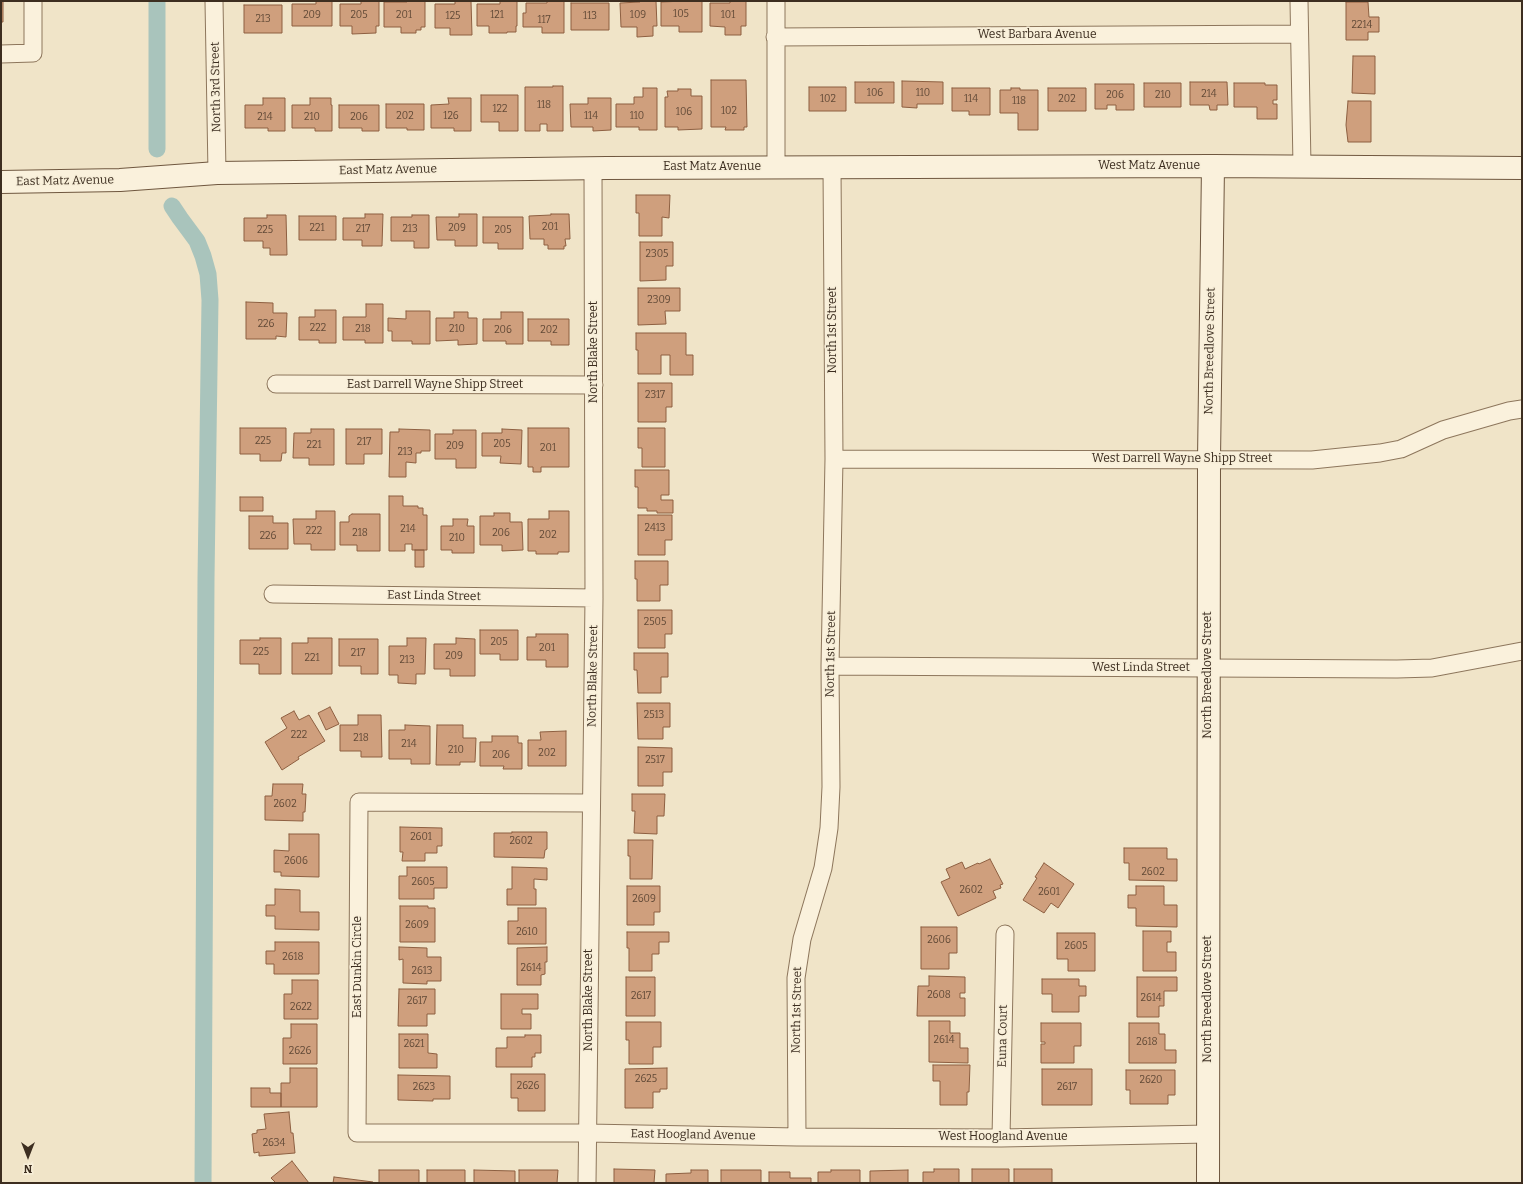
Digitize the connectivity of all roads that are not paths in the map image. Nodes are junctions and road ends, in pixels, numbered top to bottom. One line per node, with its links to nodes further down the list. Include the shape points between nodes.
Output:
1 (33, 1): 7 (street, via 33,53)
2 (214, 1): 14 (street, North 3rd Street)
3 (776, 1): 6 (street)
4 (1299, 1): 5 (street)
5 (1300, 34): 6 (street, West Barbara Avenue); 9 (street)
6 (776, 37): 10 (street)
7 (1, 54)
8 (1213, 166): 9 (street, West Matz Avenue); 11 (street, West Matz Avenue); 20 (street, North Breedlove Street)
9 (1302, 166): 13 (street, West Matz Avenue)
10 (776, 167): 11 (street, West Matz Avenue); 12 (street, East Matz Avenue)
11 (832, 167): 19 (street, North 1st Street)
12 (593, 168): 14 (street, East Matz Avenue); 17 (street, North Blake Street)
13 (1522, 168)
14 (217, 173): 15 (street, East Matz Avenue, via 120,180)
15 (1, 182)
16 (276, 384): 17 (street, East Darrell Wayne Shipp Street)
17 (594, 385): 22 (street, North Blake Street)
18 (1522, 409): 20 (street, West Darrell Wayne Shipp Street, via 1443,430 1401,449 1380,453 1312,460)
19 (834, 459): 20 (street, West Darrell Wayne Shipp Street); 24 (street, North 1st Street)
20 (1209, 460): 25 (street, North Breedlove Street)
21 (273, 594): 22 (street, East Linda Street)
22 (594, 598): 26 (street, North Blake Street)
23 (1522, 652): 25 (street, West Linda Street, via 1432,668)
24 (830, 666): 25 (street, West Linda Street); 30 (street, North 1st Street, via 829,828 823,868 802,940 796,978)
25 (1208, 669): 29 (street, North Breedlove Street)
26 (591, 803): 28 (street, North Blake Street); 28 (street, East Dunkin Circle, via 360,802 359,810 358,1133)
27 (1004, 934): 31 (street, Euna Court)
28 (588, 1133): 30 (street, East Hoogland Avenue); 32 (street, North Blake Street)
29 (1208, 1134): 31 (street, West Hoogland Avenue); 33 (street, North Breedlove Street)
30 (797, 1137): 31 (street, West Hoogland Avenue)
31 (1001, 1138)
32 (587, 1183)
33 (1208, 1183)

